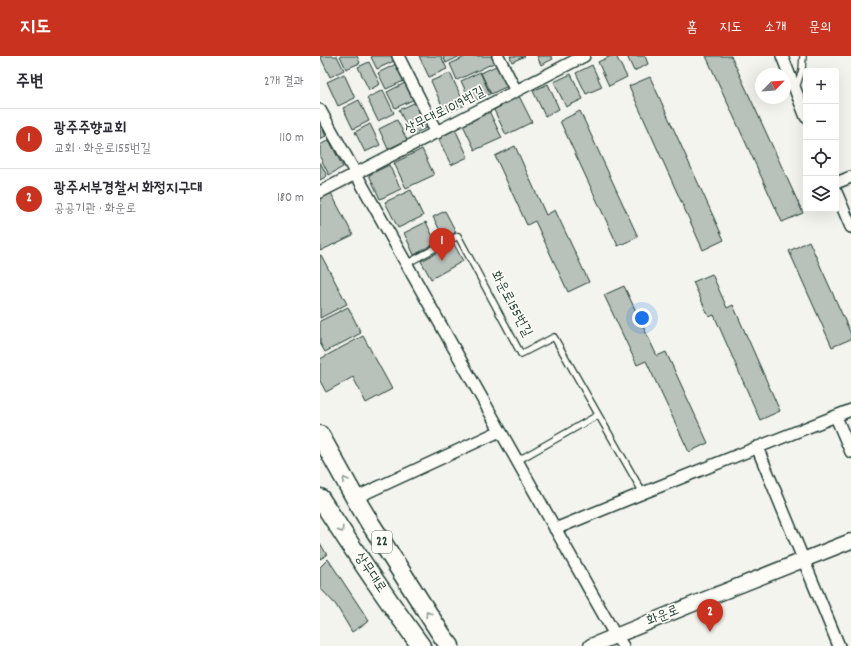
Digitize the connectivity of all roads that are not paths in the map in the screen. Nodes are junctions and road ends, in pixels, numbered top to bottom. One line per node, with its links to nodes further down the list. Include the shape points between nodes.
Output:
1 (398, 56): 10 (street)
2 (498, 56): 7 (street)
3 (584, 56): 7 (street, 상무대로1019번길)
4 (782, 56): 6 (street)
5 (803, 56): 6 (lane, via 802,70)
6 (795, 90): 9 (street)
7 (516, 91): 10 (street, 상무대로1019번길)
8 (320, 110): 11 (street)
9 (803, 110)
10 (437, 133): 11 (street, 상무대로1019번길)
11 (356, 174): 14 (street, 상무대로1019번길); 17 (street)
12 (851, 177): 13 (street)
13 (839, 182)
14 (320, 192)
15 (839, 199): 16 (street)
16 (851, 227)
17 (406, 264): 19 (lane, 화운로155번길, via 458,236 520,354 554,337); 21 (street)
18 (851, 410): 20 (street)
19 (598, 415): 25 (lane); 26 (lane, 화운로155번길)
20 (836, 417): 23 (street); 24 (street)
21 (500, 431): 25 (street); 28 (street)
22 (320, 435): 28 (main road, 상무대로 / 22, one-way to 22)
23 (757, 448): 26 (street); 31 (street)
24 (851, 452)
25 (517, 461): 29 (street)
26 (643, 493): 29 (street)
27 (320, 498): 33 (main road, 상무대로 / 22, one-way to 33)
28 (355, 498): 34 (main road, 상무대로 / 22, one-way to 28)
29 (555, 529): 32 (street)
30 (851, 541): 31 (street, 화운로)
31 (803, 560): 32 (street, 화운로); 36 (street)
32 (619, 641): 35 (street, 화운로)
33 (421, 646)
34 (450, 646)
35 (591, 646)
36 (839, 646)

